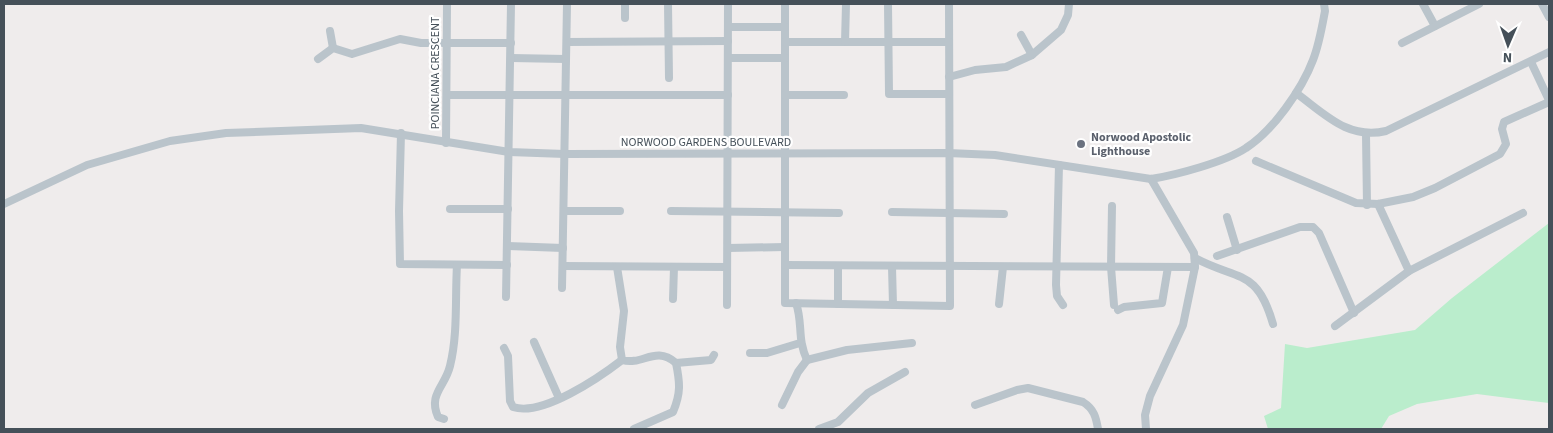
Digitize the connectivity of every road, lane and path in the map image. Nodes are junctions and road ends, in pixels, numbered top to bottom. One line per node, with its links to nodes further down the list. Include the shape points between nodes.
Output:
1 (447, 4): 23 (street, POINCIANA CRESCENT)
2 (511, 4): 31 (street)
3 (567, 4): 26 (street)
4 (625, 4): 17 (street)
5 (668, 4): 24 (street)
6 (728, 4): 20 (street)
7 (785, 4): 18 (street)
8 (846, 4): 28 (street)
9 (888, 4): 29 (street)
10 (948, 4): 30 (street)
11 (1069, 4): 35 (street, via 1061,30)
12 (1324, 4): 44 (street, NORWOOD GARDENS BOULEVARD, via 1314,60)
13 (1424, 4): 19 (street)
14 (1479, 4): 19 (street)
15 (1542, 4): 16 (street)
16 (1549, 17)
17 (625, 18)
18 (785, 26): 20 (street); 27 (street)
19 (1435, 26): 32 (street)
20 (728, 27): 25 (street)
21 (330, 31): 33 (street)
22 (1021, 35): 35 (street)
23 (447, 41): 31 (street); 33 (street, via 421,43 400,39 352,54); 45 (street, POINCIANA CRESCENT)
24 (668, 41): 25 (street); 26 (street); 43 (street)
25 (728, 41): 37 (street)
26 (567, 42): 40 (street)
27 (785, 42): 28 (street); 38 (street)
28 (845, 42): 29 (street)
29 (888, 42): 30 (street); 46 (street, via 889,94)
30 (949, 42): 42 (street)
31 (511, 43): 36 (street)
32 (1402, 43)
33 (333, 48): 39 (street)
34 (1549, 52): 41 (street)
35 (1032, 55): 42 (street, via 1006,67)
36 (510, 58): 40 (street); 47 (street)
37 (728, 58): 38 (street); 49 (street)
38 (785, 58): 50 (street)
39 (318, 59)
40 (566, 59): 48 (street)
41 (1531, 62): 52 (street); 54 (street, via 1386,131)
42 (949, 76): 46 (street)
43 (669, 78)
44 (1296, 93): 54 (street, via 1346,128); 63 (street, NORWOOD GARDENS BOULEVARD, via 1274,122 1245,150 1170,176)
45 (447, 94): 47 (street); 55 (street, POINCIANA CRESCENT)
46 (949, 94): 59 (street)
47 (510, 95): 48 (street); 56 (street)
48 (566, 95): 49 (street); 60 (street)
49 (728, 95): 57 (street)
50 (785, 95): 51 (street); 58 (street)
51 (844, 95)
52 (1549, 100): 65 (street, via 1504,122 1502,129 1506,144 1500,154 1435,188 1413,197)
53 (401, 133): 55 (street, NORWOOD GARDENS BOULEVARD); 64 (street, NORWOOD GARDENS BOULEVARD, via 325,128 226,133 170,141 87,165); 88 (street, via 400,264)
54 (1366, 135): 66 (street)
55 (446, 143): 56 (street, NORWOOD GARDENS BOULEVARD)
56 (509, 152): 60 (street, NORWOOD GARDENS BOULEVARD); 69 (street)
57 (728, 153): 58 (street, NORWOOD GARDENS BOULEVARD); 60 (street, NORWOOD GARDENS BOULEVARD); 73 (street)
58 (785, 153): 59 (street, NORWOOD GARDENS BOULEVARD); 76 (street)
59 (948, 153): 62 (street, NORWOOD GARDENS BOULEVARD, via 995,155); 75 (street)
60 (564, 154): 70 (street)
61 (1256, 161): 66 (street)
62 (1059, 165): 63 (street, NORWOOD GARDENS BOULEVARD); 95 (street)
63 (1151, 179): 87 (street)
64 (4, 204)
65 (1378, 204): 66 (street); 103 (street)
66 (1367, 205)
67 (1112, 206): 100 (street)
68 (450, 209): 69 (street)
69 (508, 209): 81 (street)
70 (564, 211): 71 (street); 82 (street)
71 (620, 211)
72 (671, 211): 73 (street)
73 (728, 212): 76 (street); 83 (street)
74 (892, 212): 75 (street)
75 (949, 212): 79 (street); 98 (street)
76 (785, 213): 78 (street); 84 (street)
77 (1523, 213): 103 (street)
78 (840, 214)
79 (1004, 214)
80 (1227, 217): 85 (street)
81 (507, 246): 82 (street); 89 (street)
82 (563, 248): 91 (street)
83 (728, 248): 84 (street); 96 (street)
84 (785, 248): 90 (street)
85 (1237, 250): 86 (street); 113 (street, via 1300,227 1312,227 1319,233)
86 (1217, 256)
87 (1195, 258): 102 (street); 114 (street, via 1248,279 1268,306)
88 (457, 265): 89 (street); 129 (street, via 450,368 434,400 438,417)
89 (507, 265): 105 (street)
90 (785, 265): 94 (street); 107 (street, via 785,303)
91 (562, 266): 92 (street); 104 (street)
92 (617, 266): 93 (street); 122 (street, via 624,310 620,347)
93 (674, 266): 96 (street); 106 (street)
94 (838, 266): 97 (street); 108 (street)
95 (1057, 266): 99 (street); 100 (street); 112 (street, via 1057,296)
96 (728, 267): 110 (street)
97 (892, 267): 98 (street); 111 (street)
98 (950, 267): 99 (street); 111 (street, via 950,306)
99 (1003, 267): 109 (street)
100 (1111, 267): 101 (street); 101 (street, via 1116,308 1162,303)
101 (1168, 267): 102 (street)
102 (1195, 267): 135 (street, via 1178,339 1150,396 1145,415)
103 (1409, 271): 113 (street)
104 (562, 288)
105 (506, 297)
106 (673, 299)
107 (796, 303): 108 (street); 117 (street)
108 (838, 304): 111 (street)
109 (999, 304)
110 (726, 305)
111 (892, 305)
112 (1064, 305)
113 (1354, 313): 115 (street)
114 (1273, 324)
115 (1335, 326)
116 (534, 342): 126 (street)
117 (800, 343): 120 (street, via 767,353); 123 (street)
118 (912, 343): 123 (street, via 847,350)
119 (504, 348): 126 (street, via 508,356 508,383 513,407 546,405)
120 (750, 353)
121 (714, 355): 124 (street, via 711,360)
122 (622, 360): 124 (street, via 658,354); 126 (street, via 603,375)
123 (807, 360): 127 (street)
124 (676, 363): 131 (street, via 680,396 673,412)
125 (905, 372): 130 (street, via 868,393)
126 (559, 398)
127 (782, 405)
128 (975, 405): 134 (street, via 1018,390 1037,390 1083,402 1094,412)
129 (444, 419)
130 (839, 420): 132 (street); 133 (street)
131 (634, 429)
132 (819, 429)
133 (844, 429)
134 (1098, 429)
135 (1146, 429)

